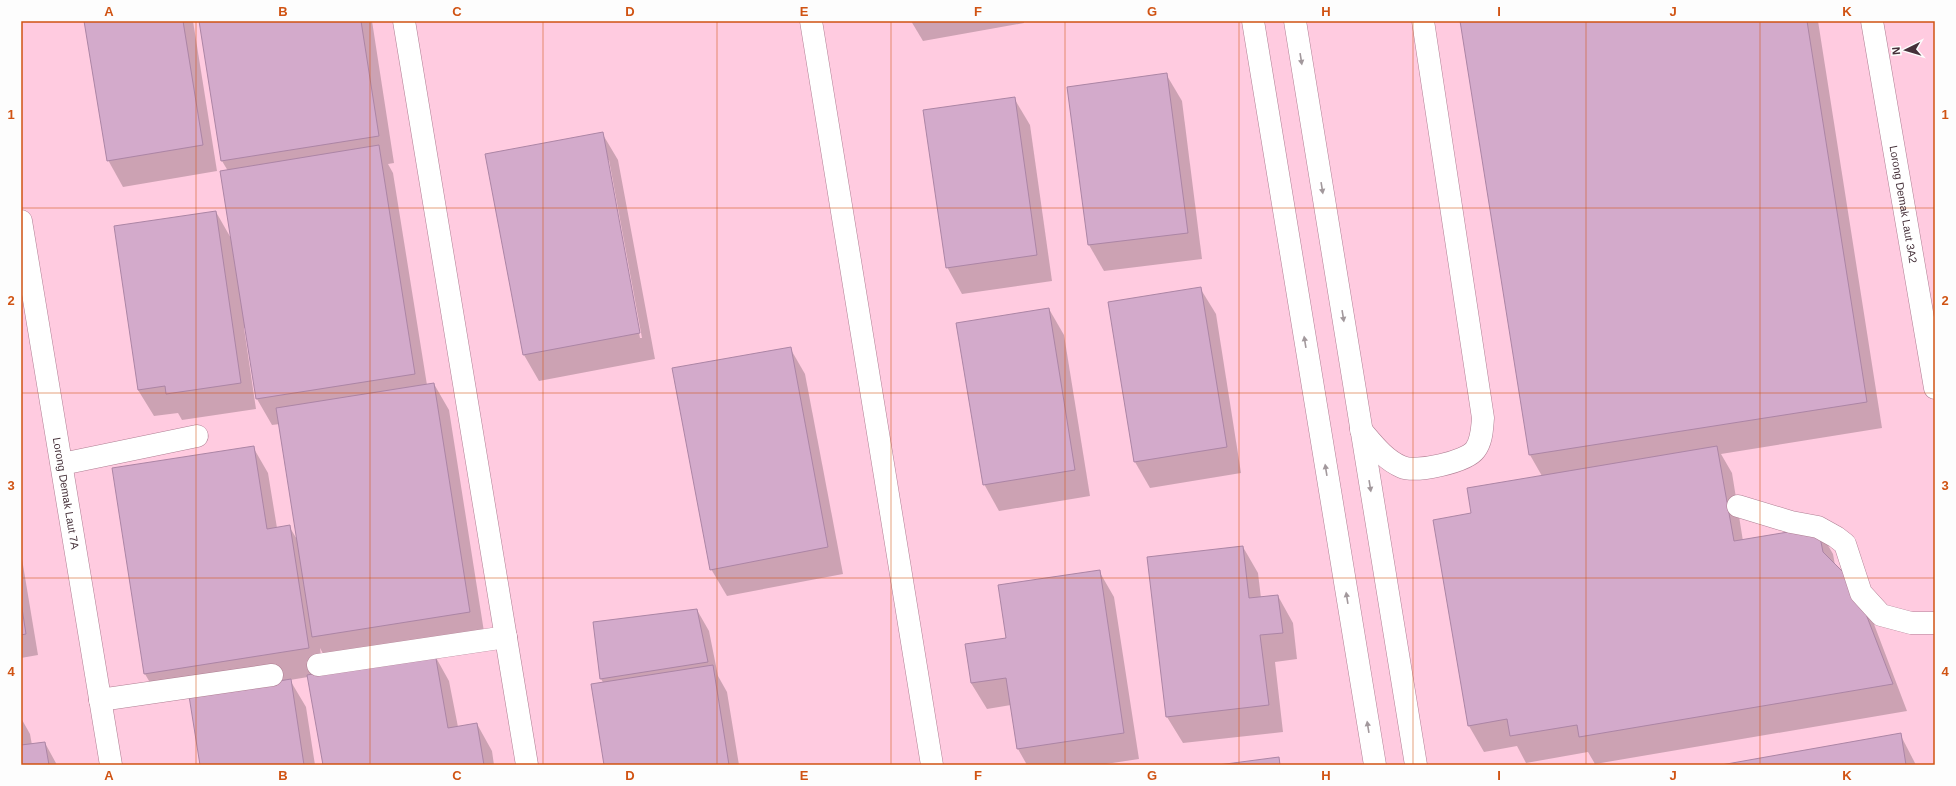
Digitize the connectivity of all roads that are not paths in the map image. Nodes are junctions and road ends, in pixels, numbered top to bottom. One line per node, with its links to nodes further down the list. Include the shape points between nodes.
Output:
1 (404, 21): 14 (street)
2 (811, 21): 20 (street)
3 (1253, 21): 21 (street, one-way to 3)
4 (1295, 21): 9 (street, one-way to 9)
5 (1423, 21): 9 (street, via 1483,418 1481,438 1476,450 1469,457 1415,469 1403,468 1388,459)
6 (1872, 21): 8 (street, Lorong Demak Laut 3A2)
7 (21, 221): 11 (street, Lorong Demak Laut 7A)
8 (1935, 388)
9 (1361, 430): 22 (street, one-way to 22)
10 (197, 436): 11 (street)
11 (62, 464): 17 (street, Lorong Demak Laut 7A)
12 (1738, 506): 13 (street, via 1791,522 1818,527 1836,537 1845,544 1861,593 1881,615 1911,623)
13 (1935, 623)
14 (506, 637): 15 (street); 19 (street)
15 (318, 665)
16 (272, 675): 17 (street)
17 (100, 700): 18 (street, Lorong Demak Laut 7A)
18 (111, 765)
19 (527, 765)
20 (932, 765)
21 (1375, 765)
22 (1416, 765)

